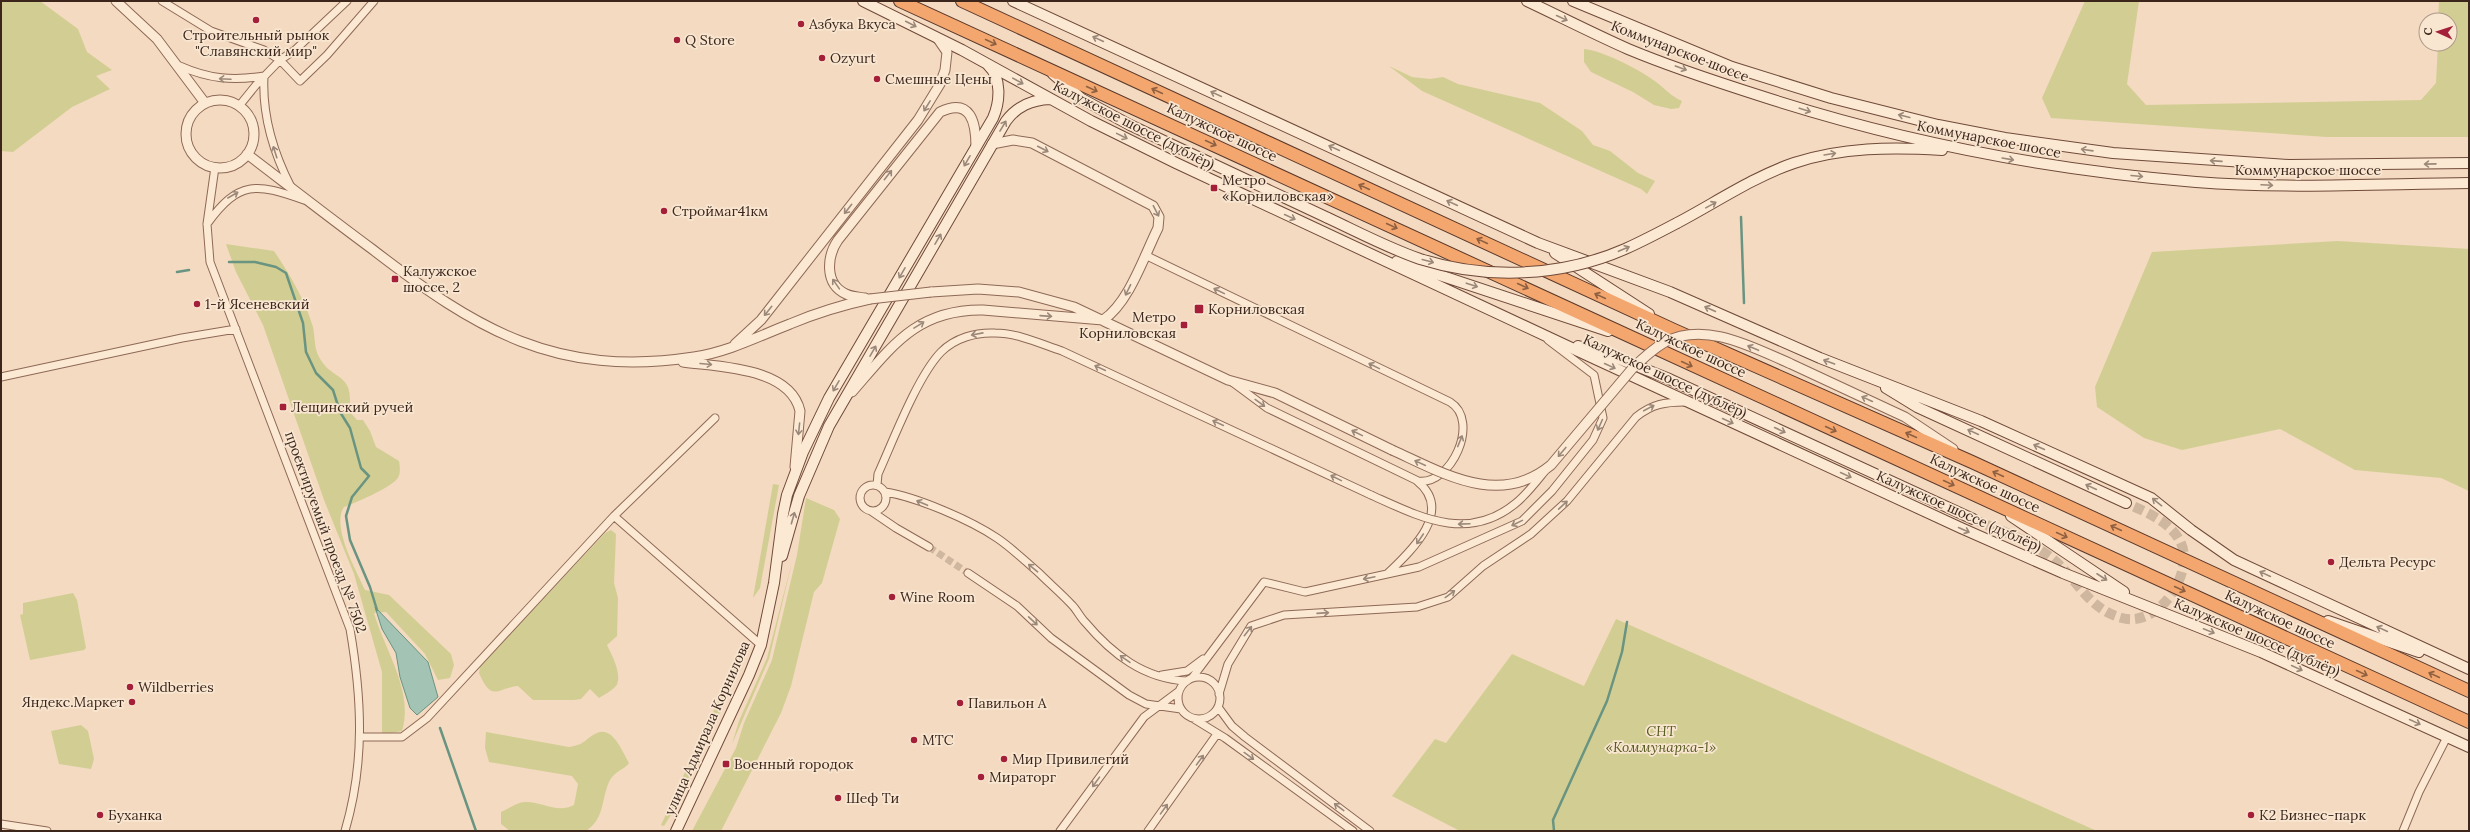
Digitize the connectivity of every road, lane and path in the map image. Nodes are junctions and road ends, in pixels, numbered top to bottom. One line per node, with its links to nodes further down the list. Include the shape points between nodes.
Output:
1 (116, 1): 14 (street, via 157,39)
2 (162, 1): 12 (street, via 211,31 264,50)
3 (347, 1): 12 (street, via 295,50)
4 (374, 1): 12 (street, via 327,55 300,81)
5 (863, 1): 11 (main road, Калужское шоссе (дублёр), one-way to 11)
6 (900, 1): 15 (highway, Калужское шоссе, one-way to 15)
7 (962, 1): 36 (highway, Калужское шоссе, one-way to 7)
8 (1013, 1): 30 (main road, one-way to 8)
9 (1527, 1): 22 (main road, Коммунарское шоссе, one-way to 22, via 1630,49 1726,85 1830,119)
10 (1573, 1): 24 (main road, Коммунарское шоссе, one-way to 10, via 2289,166 2113,153 2005,138 1938,125 1823,96 1732,66)
11 (933, 35): 13 (main road, Калужское шоссе (дублёр)); 38 (street, one-way to 38, via 945,46 947,64 940,84 918,120 761,320)
12 (280, 60): 16 (street)
13 (987, 63): 17 (main road, Калужское шоссе (дублёр), one-way to 17); 21 (main road, улица Адмирала Корнилова, via 996,78 998,102 993,118)
14 (180, 66): 16 (street, one-way to 14, via 242,79 217,78); 18 (street)
15 (1044, 67): 22 (main road, one-way to 22, bridge, via 1082,99 1130,125 1387,246 1420,259 1492,273 1526,273 1592,261 1624,250 1677,224 1770,172 1815,156 1895,147); 39 (highway, Калужское шоссе, one-way to 39)
16 (264, 76): 19 (street); 27 (street, one-way to 16, via 278,162 272,141 264,106)
17 (1050, 99): 20 (main road, one-way to 17, via 1014,111 1029,103); 31 (main road, Калужское шоссе (дублёр), one-way to 31, via 1176,163)
18 (205, 103): 19 (street, via 222,100); 25 (street, via 190,116 186,136 189,149 197,159)
19 (239, 106): 23 (street, via 249,115 253,128 253,141)
20 (992, 144): 32 (street, one-way to 32, via 1012,140 1032,143 1148,202 1157,212 1159,222); 44 (main road, one-way to 20)
21 (976, 147): 33 (street, one-way to 21, via 846,294 833,281 829,260 838,240 940,112 957,108 968,113 976,126); 49 (main road, улица Адмирала Корнилова, one-way to 49, via 829,398)
22 (1970, 152): 26 (main road, Коммунарское шоссе, one-way to 26, via 2110,174 2198,182 2290,186)
23 (247, 154): 25 (street, via 233,165); 27 (street)
24 (2469, 163)
25 (215, 167): 29 (street, проектируемый проезд № 7502)
26 (2469, 183)
27 (291, 187): 28 (street)
28 (310, 202): 29 (street, one-way to 28, via 226,199 245,190 270,189); 40 (street, via 412,282 467,318 493,331 540,349 585,358 610,361)
29 (207, 224): 35 (street, проектируемый проезд № 7502, via 208,253 214,275)
30 (1538, 242): 36 (main road); 41 (main road, one-way to 30, via 1670,292)
31 (1355, 247): 37 (main road, Калужское шоссе (дублёр)); 39 (main road, one-way to 39, via 1531,304)
32 (1145, 255): 34 (street, one-way to 34, via 1122,301 1112,314); 50 (street, one-way to 32, via 1424,482 1436,479 1449,466 1461,440 1464,426 1464,417 1456,405)
33 (870, 300): 34 (street, bridge, via 978,289 1019,292 1056,301); 38 (street, via 817,313)
34 (1103, 320): 43 (street); 44 (street, one-way to 34, via 900,340 926,321 944,313 983,310)
35 (236, 329): 42 (street); 78 (street, проектируемый проезд № 7502, via 350,629 359,682)
36 (1674, 330): 47 (highway, Калужское шоссе, one-way to 36)
37 (1537, 332): 45 (main road, Калужское шоссе (дублёр), one-way to 45); 57 (main road, one-way to 57, via 1612,356 1667,378); 60 (street, one-way to 60, via 1594,375 1603,418 1593,440 1552,491 1522,521 1419,567)
38 (731, 347): 40 (street, via 695,357)
39 (1652, 347): 53 (highway, Калужское шоссе, one-way to 53)
40 (667, 360): 49 (street, one-way to 49, via 741,370 766,377 789,390 800,411)
41 (1865, 375): 54 (main road, one-way to 41, via 1917,407); 66 (main road, one-way to 41, via 2234,560 2151,498 1981,420)
42 (1, 377)
43 (1228, 380): 48 (street, one-way to 43, bridge, via 1527,480 1497,486 1480,485 1444,474 1275,393); 50 (street, one-way to 50, via 1267,408)
44 (843, 402): 61 (main road, one-way to 44, via 804,484)
45 (1688, 402): 62 (main road, Калужское шоссе (дублёр), one-way to 62, via 1960,528); 71 (street, one-way to 45, via 1228,664 1251,626 1284,615 1416,607 1448,597 1483,566 1531,534 1567,501 1636,417 1649,407 1666,402)
46 (715, 418): 56 (street)
47 (1972, 462): 48 (street, one-way to 48, bridge, via 1905,417 1789,363 1722,337 1702,334 1685,335 1666,342 1632,369); 63 (highway, Калужское шоссе, one-way to 47)
48 (1551, 465): 51 (street, one-way to 51, bridge, via 1517,502 1501,514 1475,524 1461,525 1428,519 1062,351 1017,336 997,333 971,335 956,341 942,352 930,368 890,449 878,474)
49 (795, 471): 61 (main road, улица Адмирала Корнилова, via 779,535)
50 (1415, 480): 60 (street, one-way to 60, via 1422,485 1428,496 1428,523 1416,546)
51 (877, 485): 52 (street); 55 (street, via 869,484 862,488 859,495 864,509)
52 (885, 492): 55 (street, via 884,506); 67 (street, one-way to 52, via 1101,640 1073,606 997,538 927,504 901,494)
53 (1988, 501): 62 (main road, one-way to 62); 76 (highway, Калужское шоссе, one-way to 76)
54 (2126, 503)
55 (871, 512): 58 (street)
56 (614, 516): 64 (street); 78 (street, via 427,718 402,737)
57 (1973, 519)
58 (929, 547)
59 (968, 573): 72 (street, one-way to 72, via 1017,606 1051,638 1129,695 1146,704)
60 (1387, 574): 65 (street, one-way to 65, via 1305,592 1264,582)
61 (774, 583): 64 (main road, улица Адмирала Корнилова)
62 (2146, 606): 79 (main road, Калужское шоссе (дублёр), one-way to 79, via 2261,652)
63 (2291, 608): 66 (main road); 70 (highway, Калужское шоссе, one-way to 63)
64 (761, 645): 84 (main road, улица Адмирала Корнилова)
65 (1212, 651): 67 (street, via 1187,671 1166,675); 68 (street)
66 (2469, 669)
67 (1144, 672): 68 (street, via 1173,680)
68 (1189, 680): 69 (street); 71 (street, via 1210,680)
69 (1179, 691): 72 (street); 74 (street)
70 (2469, 691)
71 (1219, 694): 73 (street)
72 (1157, 706): 74 (street); 85 (street, one-way to 85, via 1144,717)
73 (1218, 707): 75 (street, via 1210,716); 88 (street, one-way to 73, via 1245,737 1232,726)
74 (1180, 709): 75 (street)
75 (1194, 719): 77 (street)
76 (2469, 722)
77 (1217, 734): 86 (street, one-way to 77); 87 (street, one-way to 87)
78 (360, 737): 83 (street, проектируемый проезд № 7502, via 351,811)
79 (2447, 737): 80 (main road, Калужское шоссе (дублёр)); 89 (street, via 2418,794)
80 (2469, 747)
81 (1, 824): 82 (street)
82 (47, 831)
83 (345, 831)
84 (676, 831)
85 (1060, 831)
86 (1148, 831)
87 (1352, 831)
88 (1370, 831)
89 (2403, 831)

